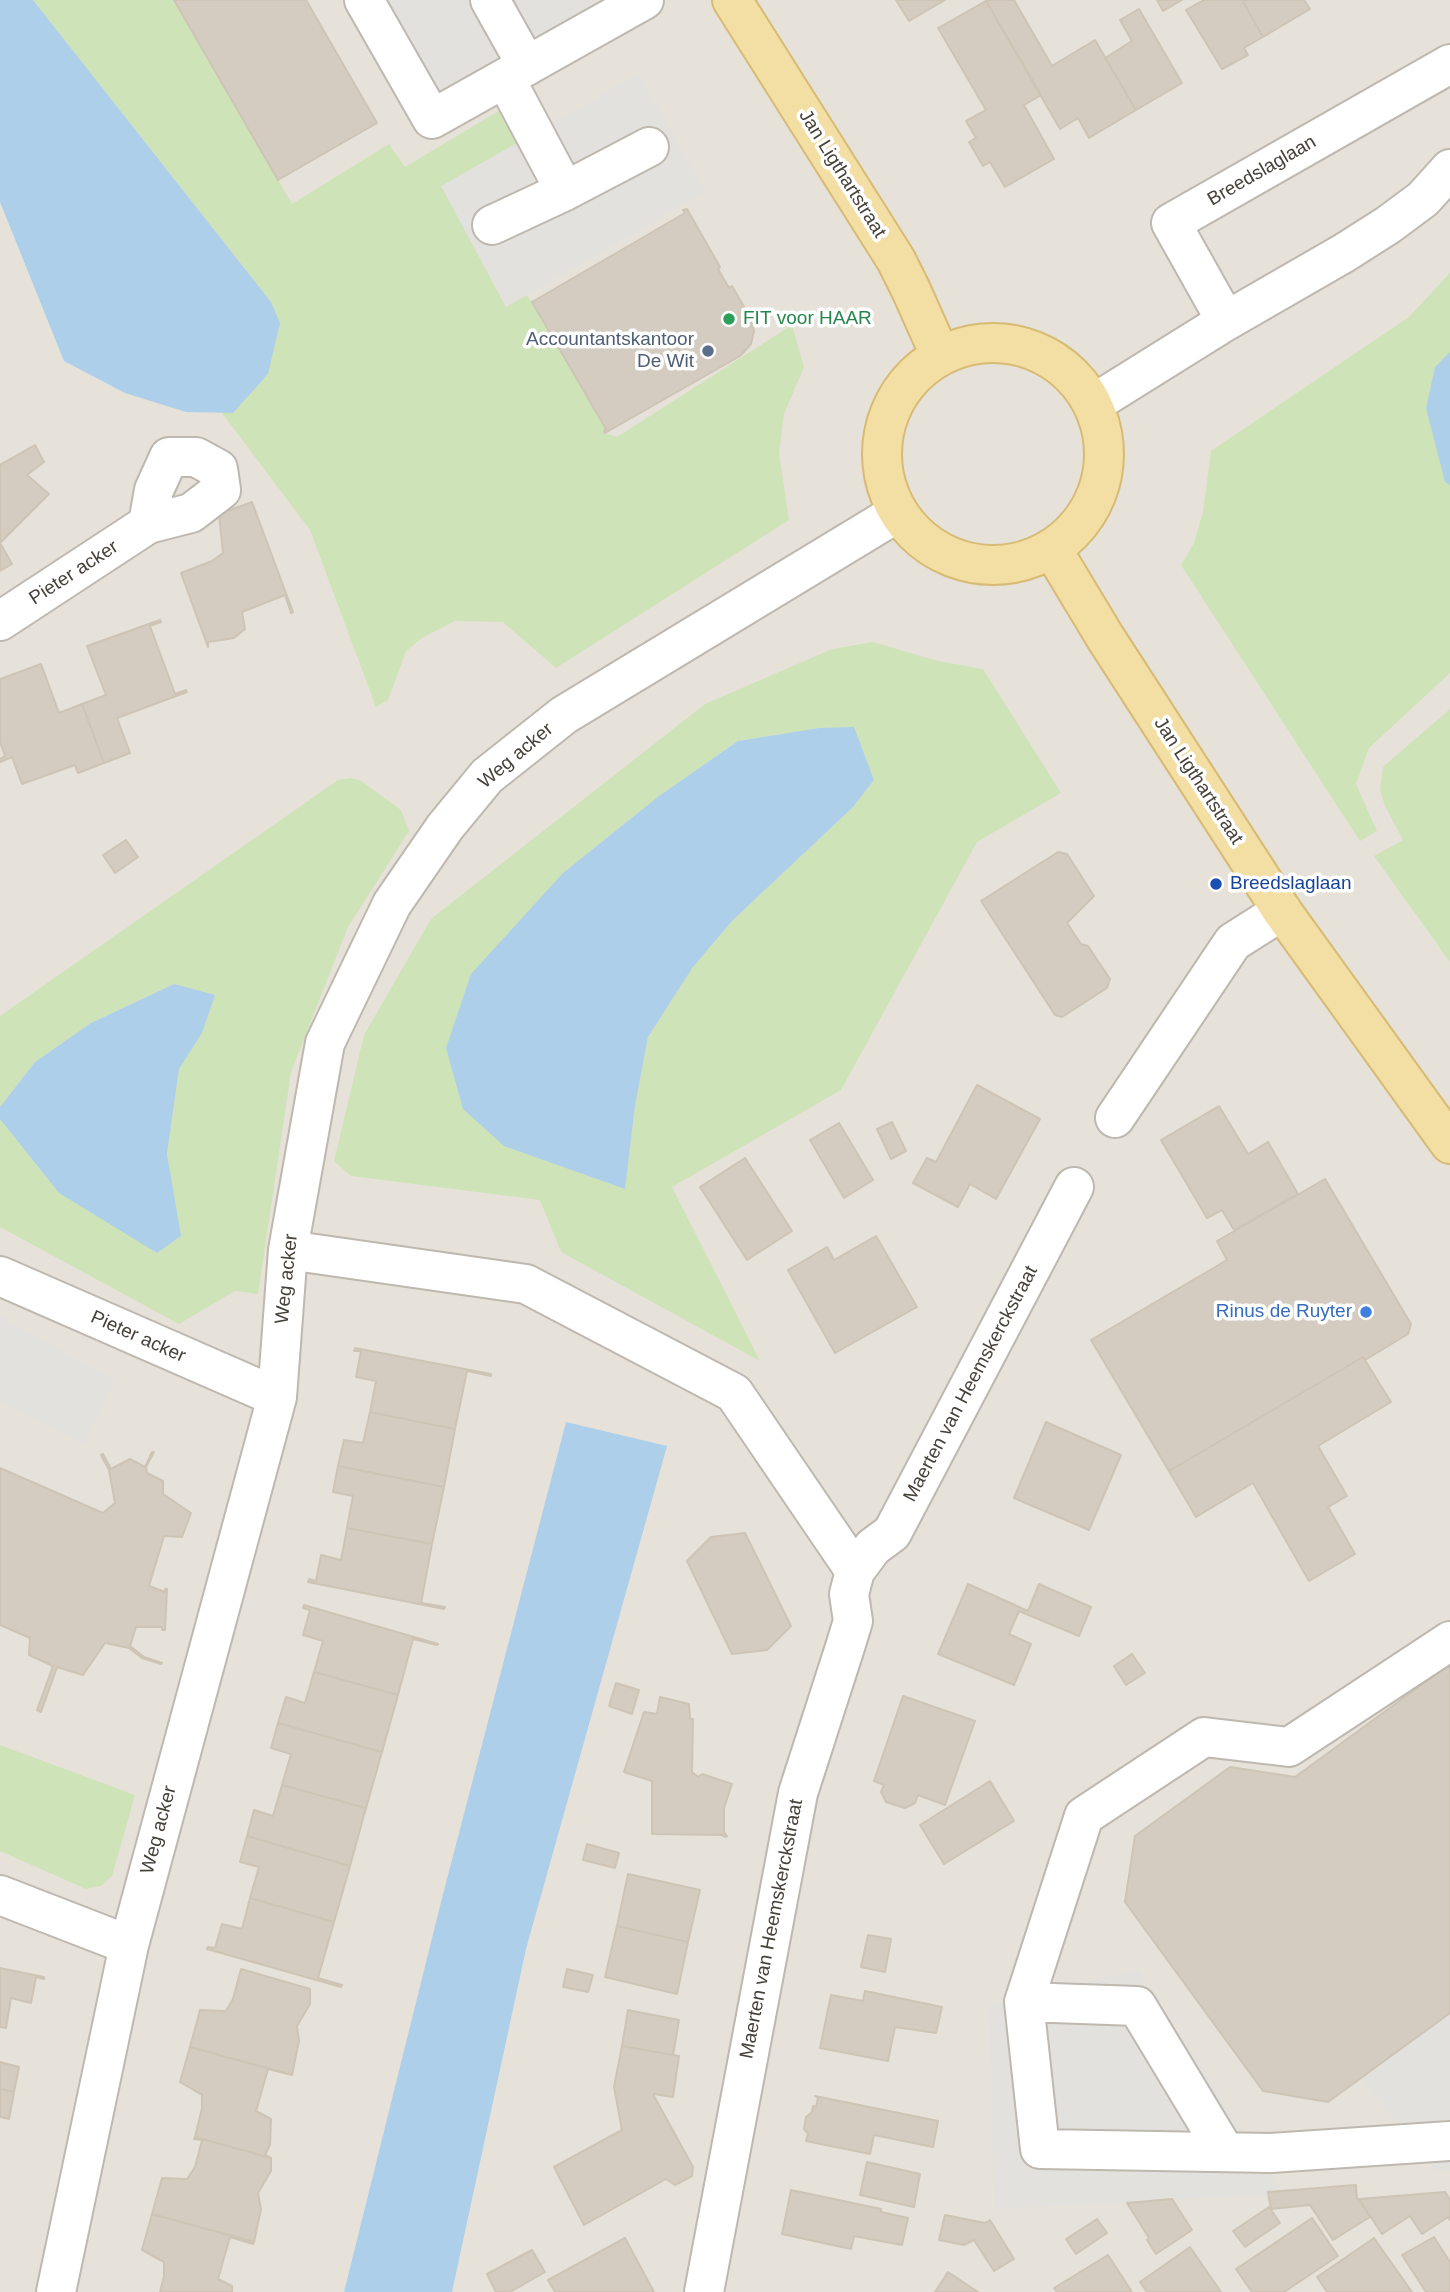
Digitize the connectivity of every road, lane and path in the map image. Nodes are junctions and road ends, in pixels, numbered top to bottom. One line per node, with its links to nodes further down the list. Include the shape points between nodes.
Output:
1 (364, 0): 6 (street, via 432,118)
2 (490, 0): 6 (street)
3 (644, 0): 6 (street)
4 (732, 0): 12 (main road, Jan Ligthartstraat, via 896,260)
5 (1450, 64): 11 (street, Breedslaglaan, via 1171,223)
6 (516, 72): 9 (street)
7 (649, 147): 9 (street)
8 (1450, 169): 11 (street, via 1423,199 1388,225)
9 (565, 191): 10 (street)
10 (492, 225)
11 (1226, 321): 13 (street)
12 (940, 355): 13 (main road, via 974,344 1009,343 1043,354 1072,375); 14 (main road, via 905,384 884,425 881,471)
13 (1093, 404): 16 (main road, via 1103,436 1104,469 1095,500 1077,528)
14 (897, 513): 16 (main road, via 927,545 968,564 1011,564); 22 (street, Weg acker, via 564,715 487,776 453,817 392,904 325,1043)
15 (148, 524): 17 (street, Pieter acker)
16 (1052, 549): 18 (main road, Jan Ligthartstraat)
17 (0, 621)
18 (1282, 911): 19 (street, via 1233,942); 20 (main road, Jan Ligthartstraat)
19 (1115, 1118)
20 (1450, 1144)
21 (1074, 1187): 25 (street, Maerten van Heemskerckstraat, via 892,1532)
22 (288, 1250): 24 (street, Weg acker); 25 (street, via 526,1284 734,1393)
23 (0, 1276): 24 (street, Pieter acker)
24 (277, 1397): 28 (street, Weg acker)
25 (855, 1571): 33 (street, Maerten van Heemskerckstraat, via 849,1594 853,1621 798,1793)
26 (1450, 1641): 29 (street, via 1289,1747 1203,1737 1084,1816)
27 (0, 1895): 28 (street)
28 (129, 1945): 32 (street, Weg acker)
29 (1024, 2002): 31 (street, via 1138,2006); 31 (street, via 1040,2148)
30 (1450, 2141): 31 (street)
31 (1225, 2152)
32 (56, 2292)
33 (704, 2292)

